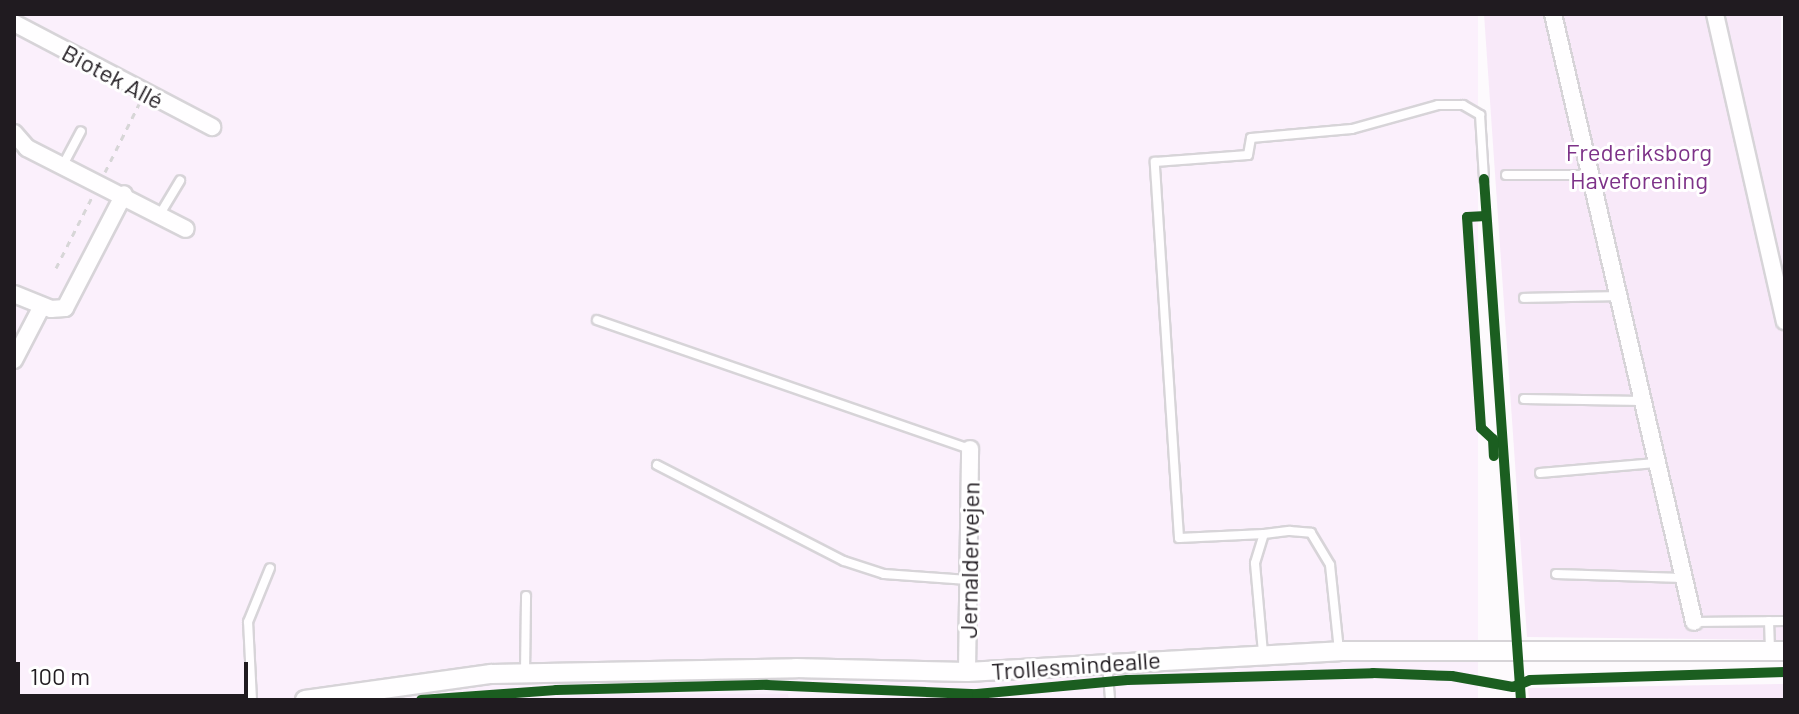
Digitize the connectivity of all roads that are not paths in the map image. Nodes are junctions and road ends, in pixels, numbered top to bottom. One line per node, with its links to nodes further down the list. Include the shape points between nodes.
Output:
1 (1553, 14): 9 (street)
2 (1715, 14): 20 (street)
3 (14, 23): 4 (street, Biotek Allé)
4 (212, 127)
5 (81, 131): 7 (lane)
6 (14, 133): 7 (street, via 27,148)
7 (63, 165): 12 (street)
8 (1506, 175): 9 (lane)
9 (1590, 175): 16 (street)
10 (1484, 179): 28 (lane, via 1480,115 1463,105 1438,105 1352,129 1251,138 1248,155 1155,162 1179,538)
11 (180, 181): 13 (lane)
12 (124, 194): 13 (street); 18 (street, via 68,305 60,310)
13 (160, 214): 14 (street)
14 (186, 229)
15 (14, 294): 18 (street)
16 (1618, 296): 17 (lane); 23 (street)
17 (1524, 298)
18 (42, 306): 21 (street)
19 (597, 320): 24 (lane)
20 (1785, 321)
21 (14, 360)
22 (1524, 399): 23 (lane)
23 (1642, 401): 25 (street)
24 (970, 449): 32 (street, Jernaldervejen)
25 (1656, 463): 27 (lane); 31 (street)
26 (657, 465): 32 (lane, via 844,561 884,574)
27 (1540, 473)
28 (1264, 534): 37 (lane, via 1311,533 1320,543 1330,565); 39 (lane, via 1255,563)
29 (270, 568): 44 (lane, via 248,622)
30 (1556, 574): 31 (lane)
31 (1684, 578): 36 (street)
32 (968, 580): 41 (street, Jernaldervejen)
33 (526, 596): 42 (lane)
34 (1769, 621): 35 (lane); 36 (lane); 38 (lane)
35 (1785, 621)
36 (1694, 622)
37 (1339, 651): 38 (street, Trollesmindealle); 39 (street, Trollesmindealle)
38 (1778, 651)
39 (1263, 653): 40 (street, Trollesmindealle)
40 (1107, 663): 41 (street, Trollesmindealle); 46 (lane)
41 (967, 672): 42 (street, Trollesmindealle, via 796,668)
42 (525, 673): 43 (street, Trollesmindealle)
43 (368, 694): 45 (street, Trollesmindealle)
44 (252, 700)
45 (305, 700)
46 (1110, 700)

